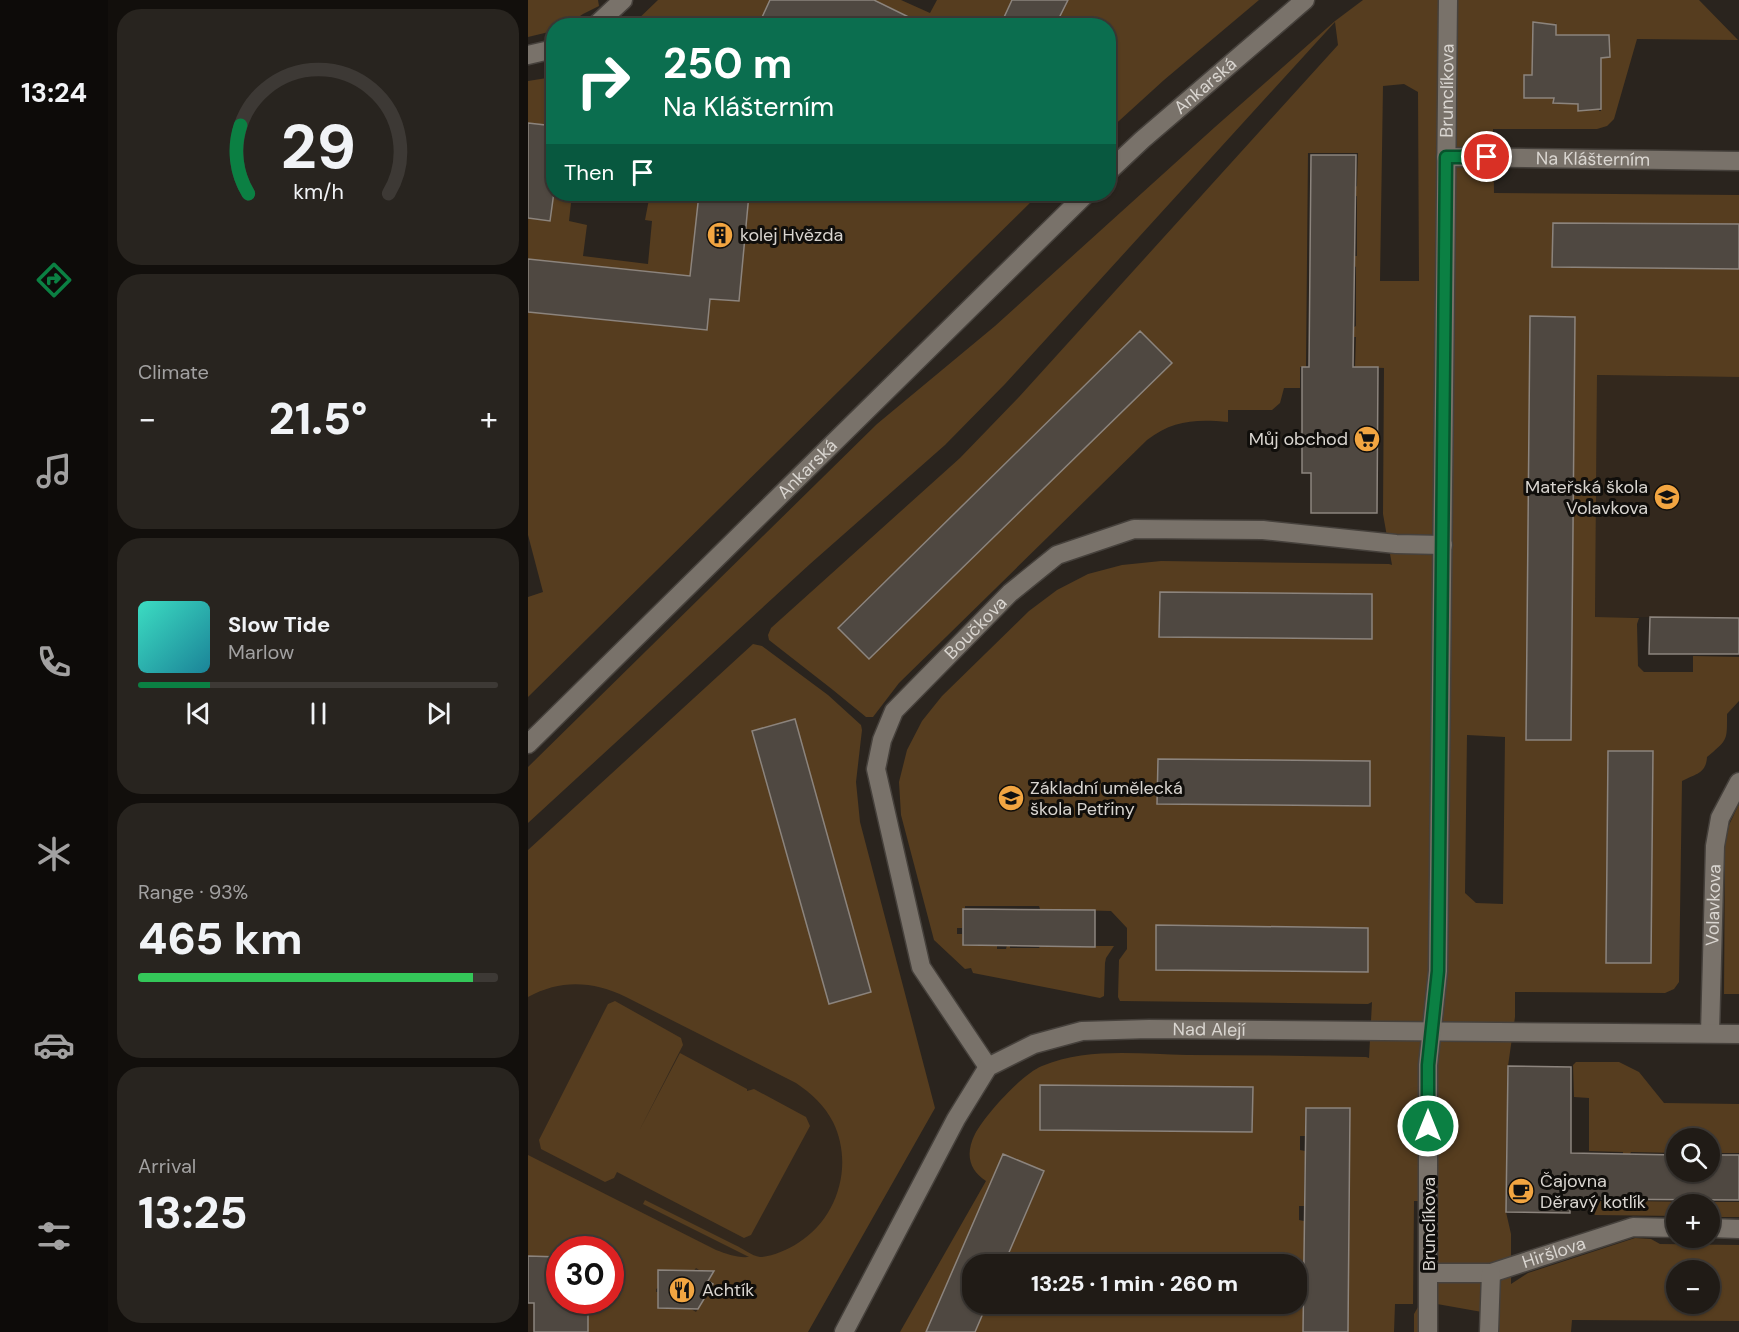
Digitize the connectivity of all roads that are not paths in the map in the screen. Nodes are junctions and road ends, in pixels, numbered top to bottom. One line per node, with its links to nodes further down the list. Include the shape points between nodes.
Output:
1 (623, 0): 4 (street)
2 (1305, 0): 9 (street, Ankarská)
3 (1448, 0): 7 (street, Brunclíkova)
4 (604, 18)
5 (546, 51): 6 (street)
6 (528, 55)
7 (1446, 157): 8 (street, Na Klášterním); 11 (street, Brunclíkova)
8 (1739, 161)
9 (1116, 164)
10 (1079, 201): 12 (street, Ankarská)
11 (1443, 545): 14 (street, Brunclíkova, via 1438,971); 17 (street, Boučkova, via 1263,531 1134,529 1057,555 1010,593 894,711 876,769 921,968)
12 (528, 744)
13 (1739, 782): 15 (street, Volavkova, via 1720,818 1715,846)
14 (1432, 1030): 15 (street, Nad Alejí); 17 (street, Nad Alejí, via 1082,1031 1034,1044); 21 (street, Brunclíkova, via 1428,1065)
15 (1710, 1033): 16 (street, Nad Alejí)
16 (1739, 1034)
17 (988, 1067): 23 (street, via 956,1119)
18 (1666, 1228): 22 (street, Hiršlova, via 1633,1227)
19 (1720, 1228): 20 (street)
20 (1739, 1229)
21 (1429, 1273): 22 (street, Hiršlova); 24 (street, Brunclíkova)
22 (1491, 1273): 25 (street)
23 (844, 1332)
24 (1428, 1332)
25 (1489, 1332)

